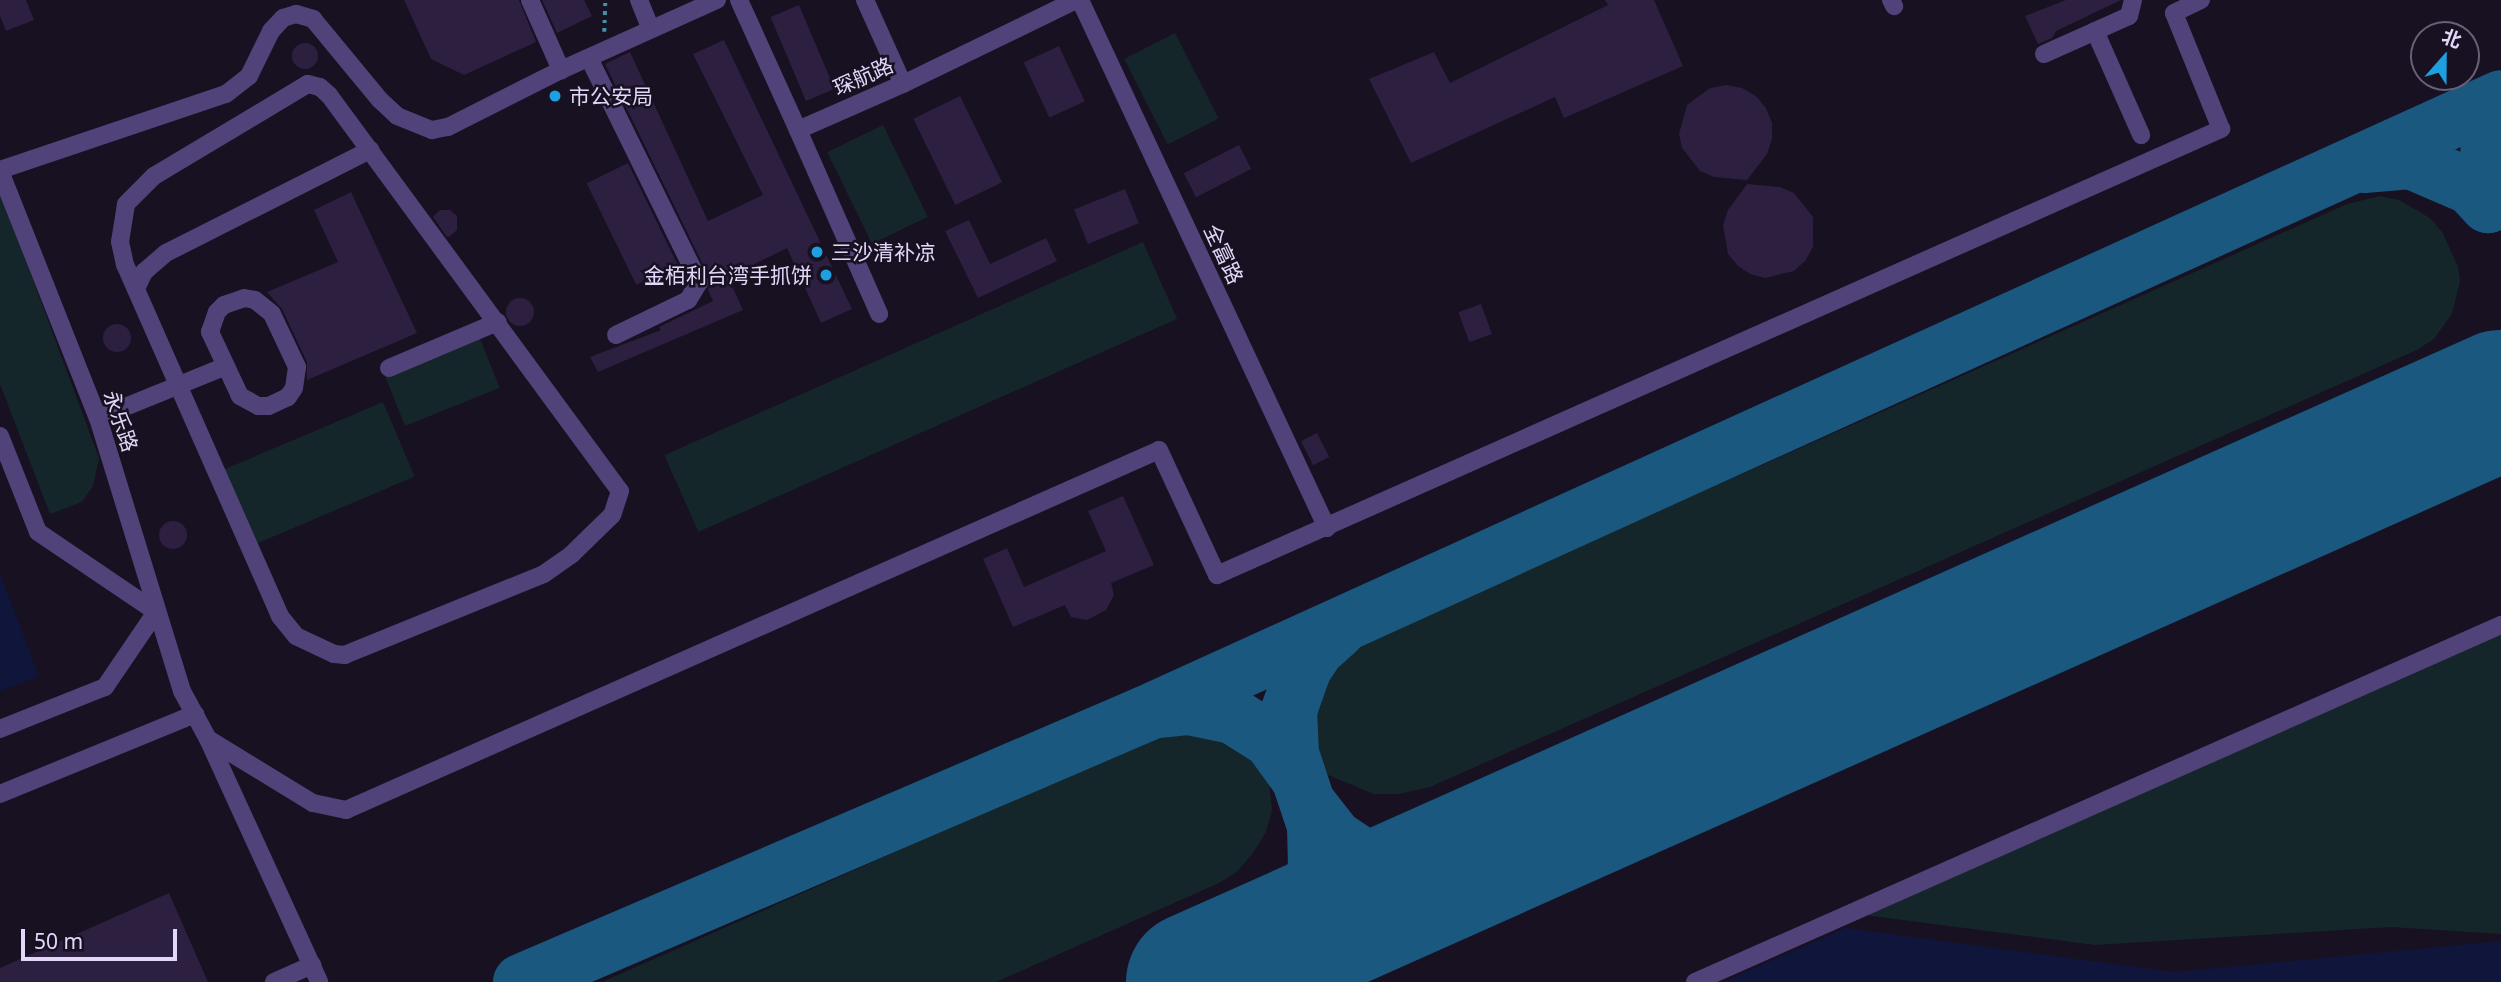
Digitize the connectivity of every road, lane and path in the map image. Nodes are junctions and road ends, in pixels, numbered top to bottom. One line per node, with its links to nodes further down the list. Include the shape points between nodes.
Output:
1 (530, 0): 15 (street)
2 (605, 0): 12 (path, via 603,29)
3 (639, 0): 10 (street)
4 (717, 0): 10 (street)
5 (739, 0): 17 (street)
6 (865, 0): 16 (street)
7 (1078, 0): 16 (street, 琛航路); 30 (street, 全富路)
8 (2133, 0): 11 (street, via 2129,16)
9 (2201, 0): 30 (street, via 2174,13 2221,129)
10 (651, 29): 12 (street)
11 (2095, 31): 13 (street); 18 (street)
12 (609, 48): 14 (street)
13 (2044, 54)
14 (589, 58): 15 (street); 24 (street, via 699,282 688,300)
15 (561, 70): 20 (street, via 448,127 432,130 397,116 313,19 296,15 284,18 271,31 249,76 226,94)
16 (903, 84): 17 (street, 琛航路)
17 (798, 130): 22 (street)
18 (2141, 135)
19 (370, 150): 21 (street, via 166,253 144,272); 21 (street, via 320,87 308,84 296,91 154,176 126,204 120,242); 23 (street)
20 (0, 170): 28 (street, 永乐路)
21 (136, 289): 27 (street)
22 (879, 314)
23 (498, 322): 26 (street); 27 (street, via 615,480 619,502 612,515 571,555 544,574 345,655 296,636 285,626)
24 (616, 335)
25 (226, 366): 25 (street, via 240,396 258,406 269,407 288,397 297,378 297,367 272,314 255,300 224,304 212,322 211,332); 27 (street)
26 (389, 368)
27 (178, 385): 28 (street)
28 (98, 418): 31 (street, 永乐路)
29 (0, 436): 31 (street, via 38,532)
30 (1327, 528): 35 (street, via 1217,575 1159,450 346,810 313,803)
31 (156, 612): 33 (street, 永乐路); 34 (street, via 105,687)
32 (2501, 625): 39 (street)
33 (195, 714): 35 (street, 永乐路); 36 (street)
34 (0, 729)
35 (208, 739): 37 (street, 永乐路)
36 (0, 794)
37 (315, 974): 38 (street)
38 (274, 982)
39 (1695, 982)

